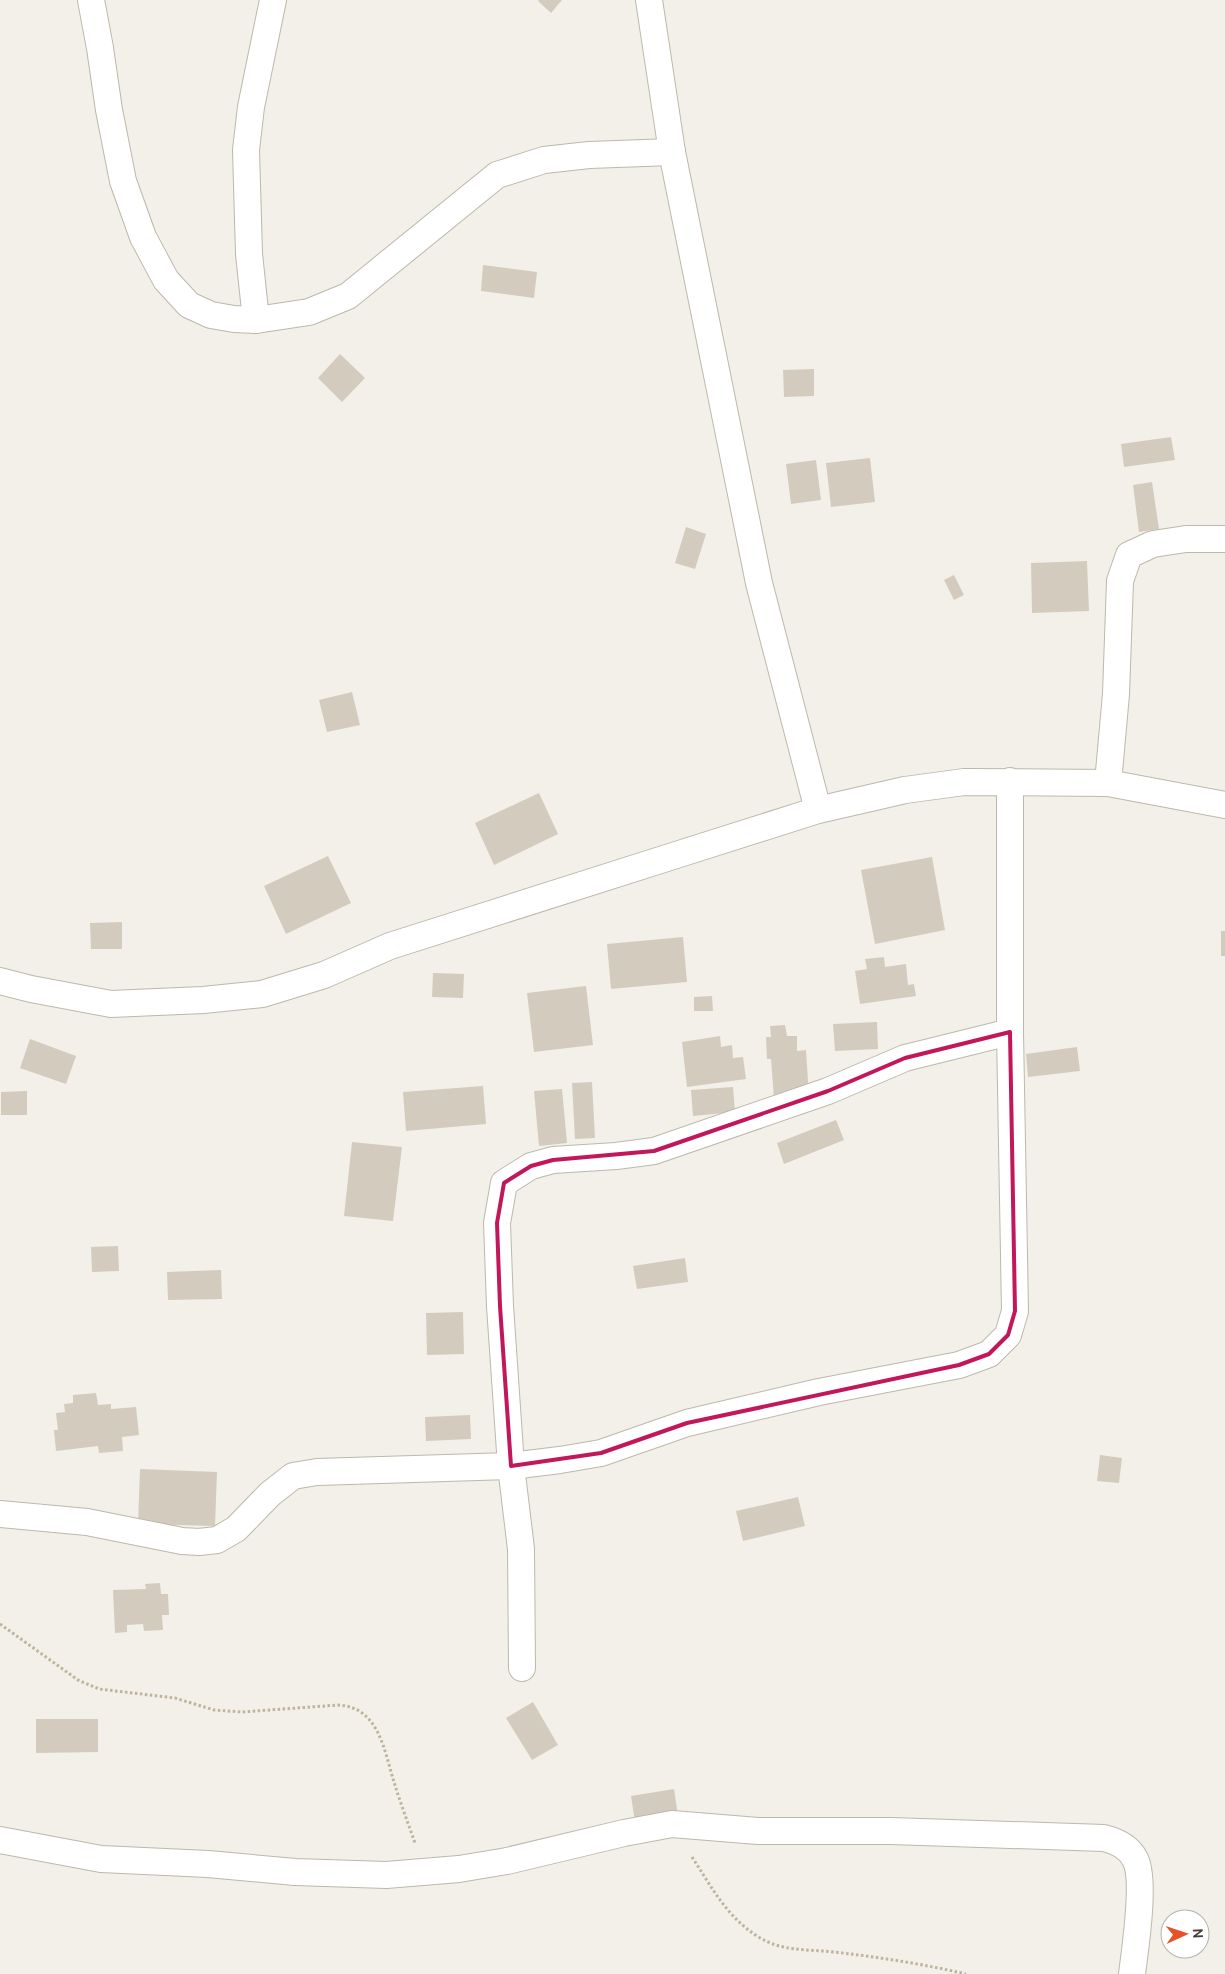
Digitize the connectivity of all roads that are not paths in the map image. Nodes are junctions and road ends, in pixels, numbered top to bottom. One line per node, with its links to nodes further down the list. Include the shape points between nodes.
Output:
1 (91, 0): 5 (street, via 123,181 143,237 166,280 189,305 211,315)
2 (273, 0): 5 (street, via 251,107 246,150 249,254)
3 (649, 0): 4 (street)
4 (672, 152): 5 (street, via 544,160 497,175 348,296 309,312); 10 (street, via 759,583)
5 (256, 320)
6 (1225, 539): 8 (street, via 1186,539 1153,544 1129,555 1120,581 1116,694)
7 (1010, 781): 8 (street); 10 (street, via 964,782 905,790); 12 (street)
8 (1108, 783): 9 (street)
9 (1225, 805)
10 (818, 810): 11 (street, via 390,946 324,975 262,994 111,1004 31,990)
11 (0, 981)
12 (1010, 1032): 13 (street, via 905,1058 828,1091 654,1151 553,1160 531,1166 504,1183 498,1251); 13 (street, via 1015,1311 1008,1335 989,1354 959,1365 819,1392 687,1423 601,1452)
13 (511, 1466): 14 (street, via 317,1472 293,1476 236,1529 217,1540 199,1542 87,1522); 15 (street, via 521,1549)
14 (0, 1514)
15 (522, 1668)
16 (0, 1840): 17 (street, via 101,1859 348,1875 459,1869 672,1824 758,1831 901,1831 1104,1838 1118,1842 1136,1859 1139,1918)
17 (1132, 1974)

